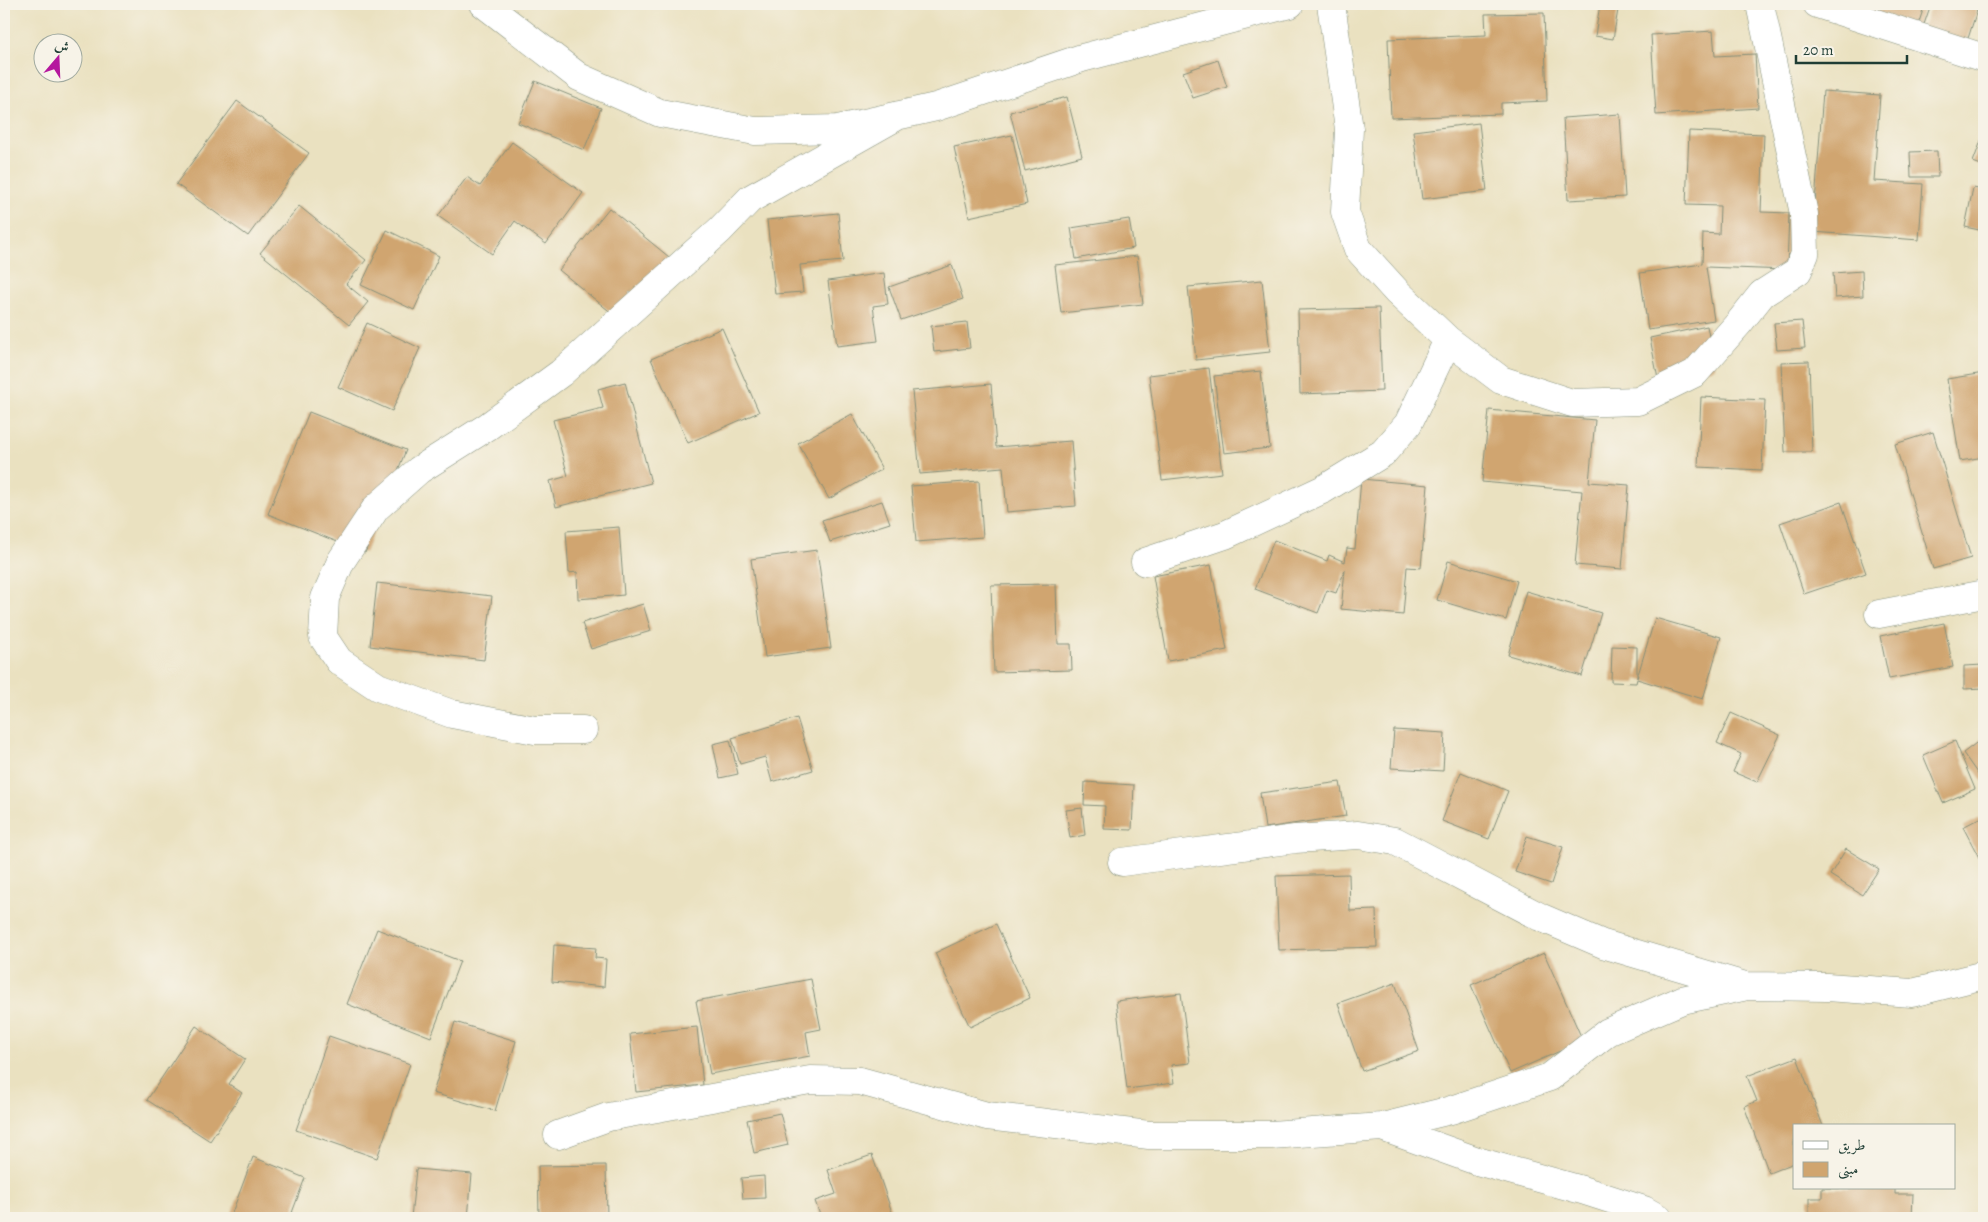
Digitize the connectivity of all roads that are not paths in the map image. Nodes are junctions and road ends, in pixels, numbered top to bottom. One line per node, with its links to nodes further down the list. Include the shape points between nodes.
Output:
1 (484, 4): 7 (street, via 580,76 660,113 755,131 838,129)
2 (1290, 4): 7 (street, via 1082,58 936,107)
3 (1331, 4): 8 (street, via 1349,129 1344,212 1358,250)
4 (1760, 4): 8 (street, via 1804,214 1806,254 1798,271 1762,294 1695,373 1638,400 1572,403 1501,380)
5 (1817, 4): 6 (street)
6 (1984, 58)
7 (899, 115): 12 (street, via 750,199 561,373 487,427 419,470 376,508 341,561 325,598 323,637 339,661 378,687 452,714 535,730)
8 (1448, 340): 9 (street, via 1408,424 1383,453 1324,489 1225,535)
9 (1145, 562)
10 (1984, 594): 11 (street)
11 (1879, 614)
12 (583, 730)
13 (1122, 862): 15 (street, via 1295,839 1358,835 1395,840 1540,917 1603,944)
14 (1984, 975): 15 (street, via 1912,993)
15 (1746, 986): 16 (street, via 1682,1000 1608,1032 1550,1077 1451,1110)
16 (1382, 1127): 17 (street, via 1271,1135 1149,1135 986,1116 860,1081 810,1080 608,1117); 18 (street, via 1477,1162 1582,1190 1644,1210)
17 (558, 1135)
18 (1658, 1218)

